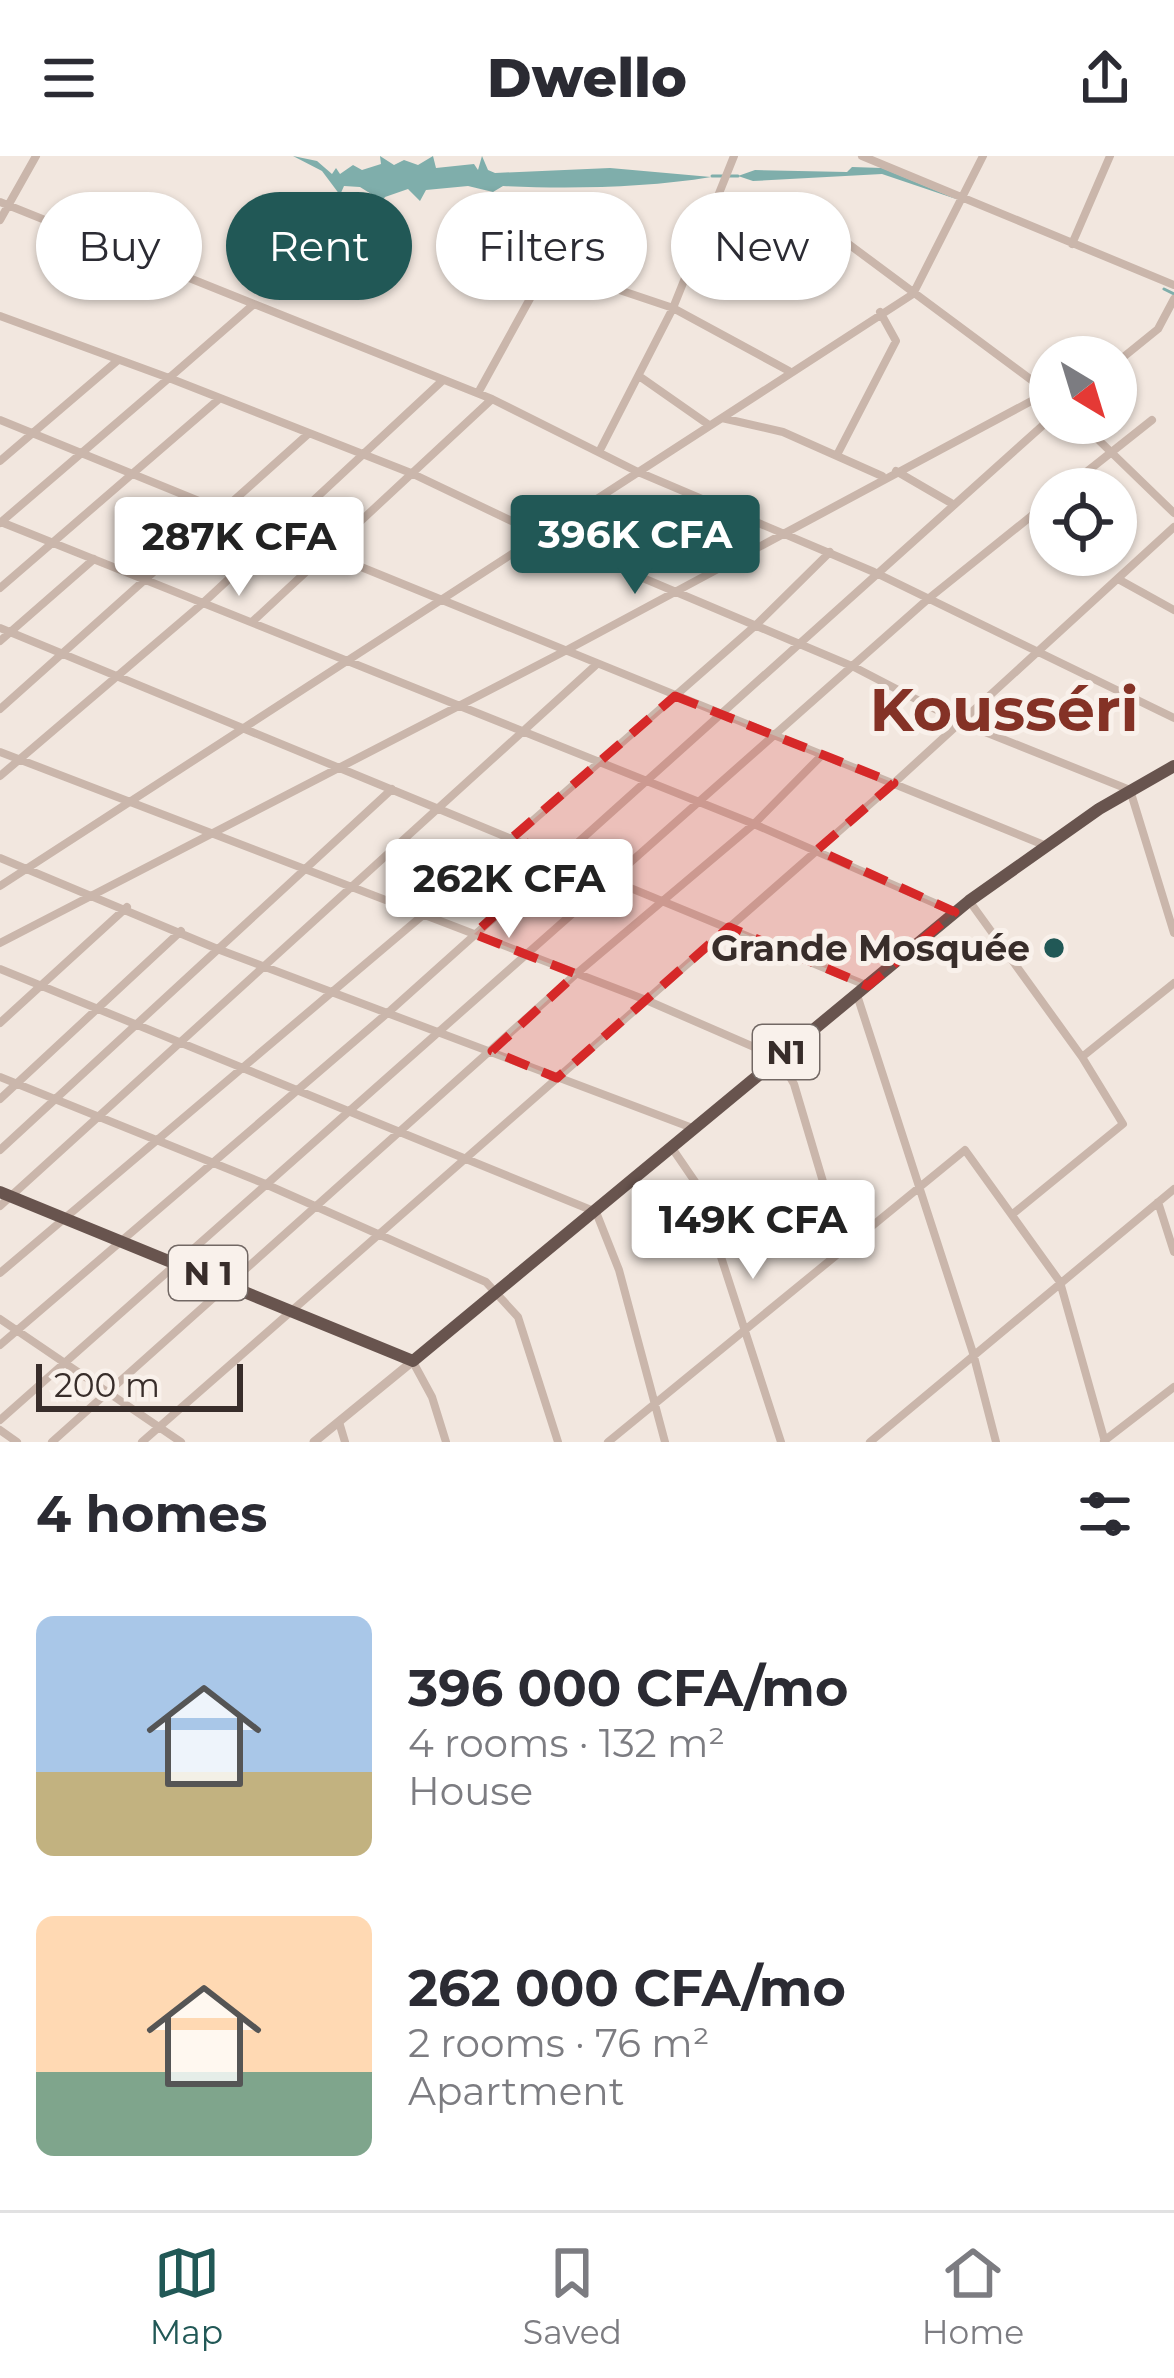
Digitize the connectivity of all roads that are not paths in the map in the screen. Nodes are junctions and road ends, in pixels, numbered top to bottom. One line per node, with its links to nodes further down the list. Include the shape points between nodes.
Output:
1 (36, 156): 7 (street)
2 (734, 156): 15 (street)
3 (862, 156): 6 (street)
4 (982, 156): 6 (street)
5 (1110, 156): 9 (street)
6 (964, 197): 9 (street); 12 (street)
7 (5, 204): 8 (street); 14 (street)
8 (0, 220)
9 (1072, 244): 11 (street)
10 (851, 246): 12 (street)
11 (1174, 286)
12 (914, 294): 16 (street); 22 (street)
13 (1173, 301): 18 (street)
14 (254, 304): 23 (street); 24 (street)
15 (673, 308): 20 (street); 21 (street); 25 (street, via 548,266)
16 (880, 312): 20 (street); 40 (street, via 896,341)
17 (0, 316): 19 (street)
18 (1137, 346)
19 (117, 361): 23 (street); 33 (street)
20 (789, 371): 29 (street)
21 (639, 376): 32 (street); 38 (street)
22 (1029, 377)
23 (169, 378): 26 (street); 37 (street)
24 (442, 381): 25 (street); 41 (street)
25 (478, 393): 27 (street)
26 (219, 399): 34 (street); 47 (street)
27 (492, 399): 38 (street); 46 (street)
28 (1029, 402): 44 (street)
29 (720, 418): 32 (street); 40 (street)
30 (0, 420): 33 (street)
31 (1152, 420): 39 (street)
32 (709, 424): 45 (street)
33 (33, 433): 37 (street); 42 (street)
34 (307, 435): 41 (street); 50 (street)
35 (1029, 437): 49 (street)
36 (1103, 444): 39 (street)
37 (83, 452): 47 (street); 53 (street)
38 (599, 452): 45 (street)
39 (1112, 452): 43 (street); 51 (street)
40 (838, 453): 48 (street)
41 (364, 454): 46 (street); 56 (street)
42 (0, 461)
43 (1092, 468)
44 (895, 471): 48 (street); 49 (street)
45 (636, 472): 55 (street); 57 (street)
46 (411, 473): 57 (street); 60 (street)
47 (133, 474): 50 (street); 58 (street)
48 (883, 476): 55 (street)
49 (951, 503): 62 (street)
50 (224, 512): 56 (street); 64 (street)
51 (1174, 512)
52 (1029, 518): 67 (street)
53 (0, 522): 58 (street)
54 (1174, 527): 63 (street)
55 (784, 531): 59 (street); 66 (street)
56 (277, 534): 60 (street); 69 (street)
57 (541, 535): 66 (street); 68 (street)
58 (52, 544): 61 (street); 65 (street)
59 (830, 552): 62 (street); 72 (street)
60 (324, 553): 68 (street); 71 (street)
61 (94, 559): 64 (street); 73 (street)
62 (874, 572): 67 (street); 75 (street)
63 (1118, 578): 70 (street); 78 (street)
64 (146, 580): 69 (street); 77 (street)
65 (0, 588)
66 (678, 591): 72 (street); 76 (street)
67 (928, 599): 78 (street); 81 (street)
68 (442, 602): 76 (street); 79 (street)
69 (203, 603): 71 (street); 82 (street)
70 (1174, 610)
71 (252, 622): 79 (street)
72 (756, 625): 75 (street); 83 (street)
73 (5, 630): 74 (street); 77 (street)
74 (0, 640)
75 (798, 644): 81 (street); 86 (street)
76 (565, 651): 80 (street); 84 (street)
77 (62, 653): 82 (street); 85 (street)
78 (1036, 653): 87 (street); 88 (street)
79 (345, 662): 84 (street); 89 (street)
80 (597, 664): 83 (street); 90 (street)
81 (854, 667): 88 (street); 91 (street)
82 (115, 675): 89 (street); 94 (street)
83 (675, 696): 86 (street); 95 (street)
84 (452, 706): 90 (street); 97 (street)
85 (0, 709)
86 (720, 715): 91 (street); 99 (street)
87 (1174, 718)
88 (960, 722): 100 (street); 102 (street)
89 (248, 730): 97 (street); 103 (street)
90 (521, 732): 95 (street); 105 (street)
91 (778, 737): 93 (street); 104 (street)
92 (0, 752): 94 (street)
93 (822, 754): 100 (street); 106 (street)
94 (20, 759): 98 (street); 103 (street)
95 (597, 763): 99 (street); 108 (street)
96 (1174, 766): 102 (highway, N1)
97 (338, 767): 101 (street); 107 (street)
98 (0, 776)
99 (645, 782): 104 (street); 111 (street)
100 (894, 783): 109 (street); 110 (street)
101 (392, 789): 105 (street); 114 (street)
102 (1130, 790): 109 (highway, N1); 126 (street)
103 (129, 803): 107 (street); 113 (street)
104 (701, 804): 106 (street); 115 (street)
105 (440, 807): 108 (street); 117 (street)
106 (754, 824): 110 (street); 119 (street)
107 (212, 835): 114 (street); 118 (street)
108 (513, 838): 111 (street); 123 (street)
109 (1044, 845): 120 (highway, N1)
110 (817, 850): 122 (street); 124 (street)
111 (559, 857): 115 (street); 127 (street)
112 (0, 858): 113 (street)
113 (27, 869): 116 (street); 118 (street)
114 (301, 871): 117 (street); 129 (street)
115 (614, 879): 119 (street); 130 (street)
116 (0, 886)
117 (349, 890): 123 (street); 131 (street)
118 (96, 895): 121 (street); 128 (street)
119 (664, 900): 124 (street); 133 (street)
120 (969, 901): 122 (highway, N1); 146 (street)
121 (127, 908): 125 (street); 135 (street)
122 (955, 912): 137 (highway, N1)
123 (419, 914): 127 (street); 136 (street)
124 (729, 927): 137 (street); 138 (street)
125 (181, 932): 129 (street); 139 (street)
126 (1174, 933)
127 (474, 934): 130 (street); 140 (street)
128 (0, 944)
129 (220, 950): 131 (street); 141 (street)
130 (527, 954): 133 (street); 143 (street)
131 (267, 964): 136 (street); 144 (street)
132 (0, 969): 135 (street)
133 (576, 974): 138 (street); 145 (street)
134 (1174, 982): 146 (street)
135 (40, 984): 139 (street); 142 (street)
136 (329, 989): 140 (street); 148 (street)
137 (862, 990): 147 (highway, N1); 165 (street)
138 (646, 1000): 147 (street); 150 (street)
139 (98, 1008): 141 (street); 151 (street)
140 (391, 1010): 143 (street); 152 (street)
141 (139, 1022): 144 (street); 154 (street)
142 (0, 1023)
143 (441, 1031): 145 (street); 155 (street)
144 (184, 1041): 148 (street); 156 (street)
145 (492, 1051): 150 (street); 158 (street)
146 (1082, 1057): 171 (street, via 1123,1127)
147 (779, 1058): 157 (highway, N1); 175 (street)
148 (242, 1067): 152 (street); 159 (street)
149 (0, 1078): 151 (street)
150 (557, 1078): 157 (street); 162 (street)
151 (16, 1084): 153 (street); 154 (street)
152 (295, 1088): 155 (street); 163 (street)
153 (0, 1099)
154 (54, 1101): 156 (street); 161 (street)
155 (347, 1111): 158 (street); 164 (street)
156 (96, 1119): 159 (street); 167 (street)
157 (695, 1129): 160 (highway, N1)
158 (400, 1132): 162 (street); 169 (street)
159 (154, 1142): 163 (street); 172 (street)
160 (672, 1148): 170 (highway, N1); 184 (street, via 698,1186)
161 (0, 1150)
162 (467, 1157): 170 (street); 173 (street)
163 (211, 1162): 164 (street); 174 (street)
164 (263, 1183): 169 (street); 177 (street)
165 (920, 1186): 171 (street, via 965,1150); 175 (street); 187 (street)
166 (1174, 1189): 168 (street)
167 (4, 1198): 172 (highway, N 1)
168 (1159, 1202): 176 (street); 180 (street)
169 (315, 1206): 173 (street); 179 (street)
170 (596, 1212): 181 (highway, N1); 192 (street)
171 (1013, 1213): 180 (street)
172 (64, 1219): 174 (highway, N 1); 178 (street)
173 (379, 1234): 181 (street); 182 (street)
174 (119, 1241): 177 (highway, N 1); 185 (street)
175 (843, 1249): 184 (street)
176 (1174, 1252)
177 (178, 1261): 179 (highway, N 1); 188 (street)
178 (0, 1273)
179 (230, 1282): 182 (highway, N 1); 191 (street)
180 (1060, 1282): 187 (street); 212 (street)
181 (498, 1291): 189 (highway, N1); 205 (street, via 536,1360)
182 (294, 1309): 189 (highway, N 1); 196 (street)
183 (0, 1319): 185 (street)
184 (745, 1325): 192 (street); 208 (street)
185 (16, 1330): 186 (street); 188 (street)
186 (0, 1345)
187 (973, 1353): 195 (street); 211 (street)
188 (62, 1361): 191 (street); 193 (street)
189 (412, 1361): 194 (street); 204 (street)
190 (1174, 1387): 212 (street)
191 (106, 1392): 196 (street); 199 (street)
192 (654, 1404): 206 (street); 207 (street)
193 (0, 1420)
194 (338, 1422): 202 (street); 203 (street)
195 (889, 1426): 209 (street); 210 (street)
196 (159, 1427): 200 (street); 201 (street)
197 (0, 1430): 198 (street)
198 (17, 1442)
199 (52, 1442)
200 (142, 1442)
201 (181, 1442)
202 (314, 1442)
203 (345, 1442)
204 (446, 1442)
205 (558, 1442)
206 (608, 1442)
207 (665, 1442)
208 (781, 1442)
209 (870, 1442)
210 (893, 1442)
211 (995, 1442)
212 (1104, 1442)

